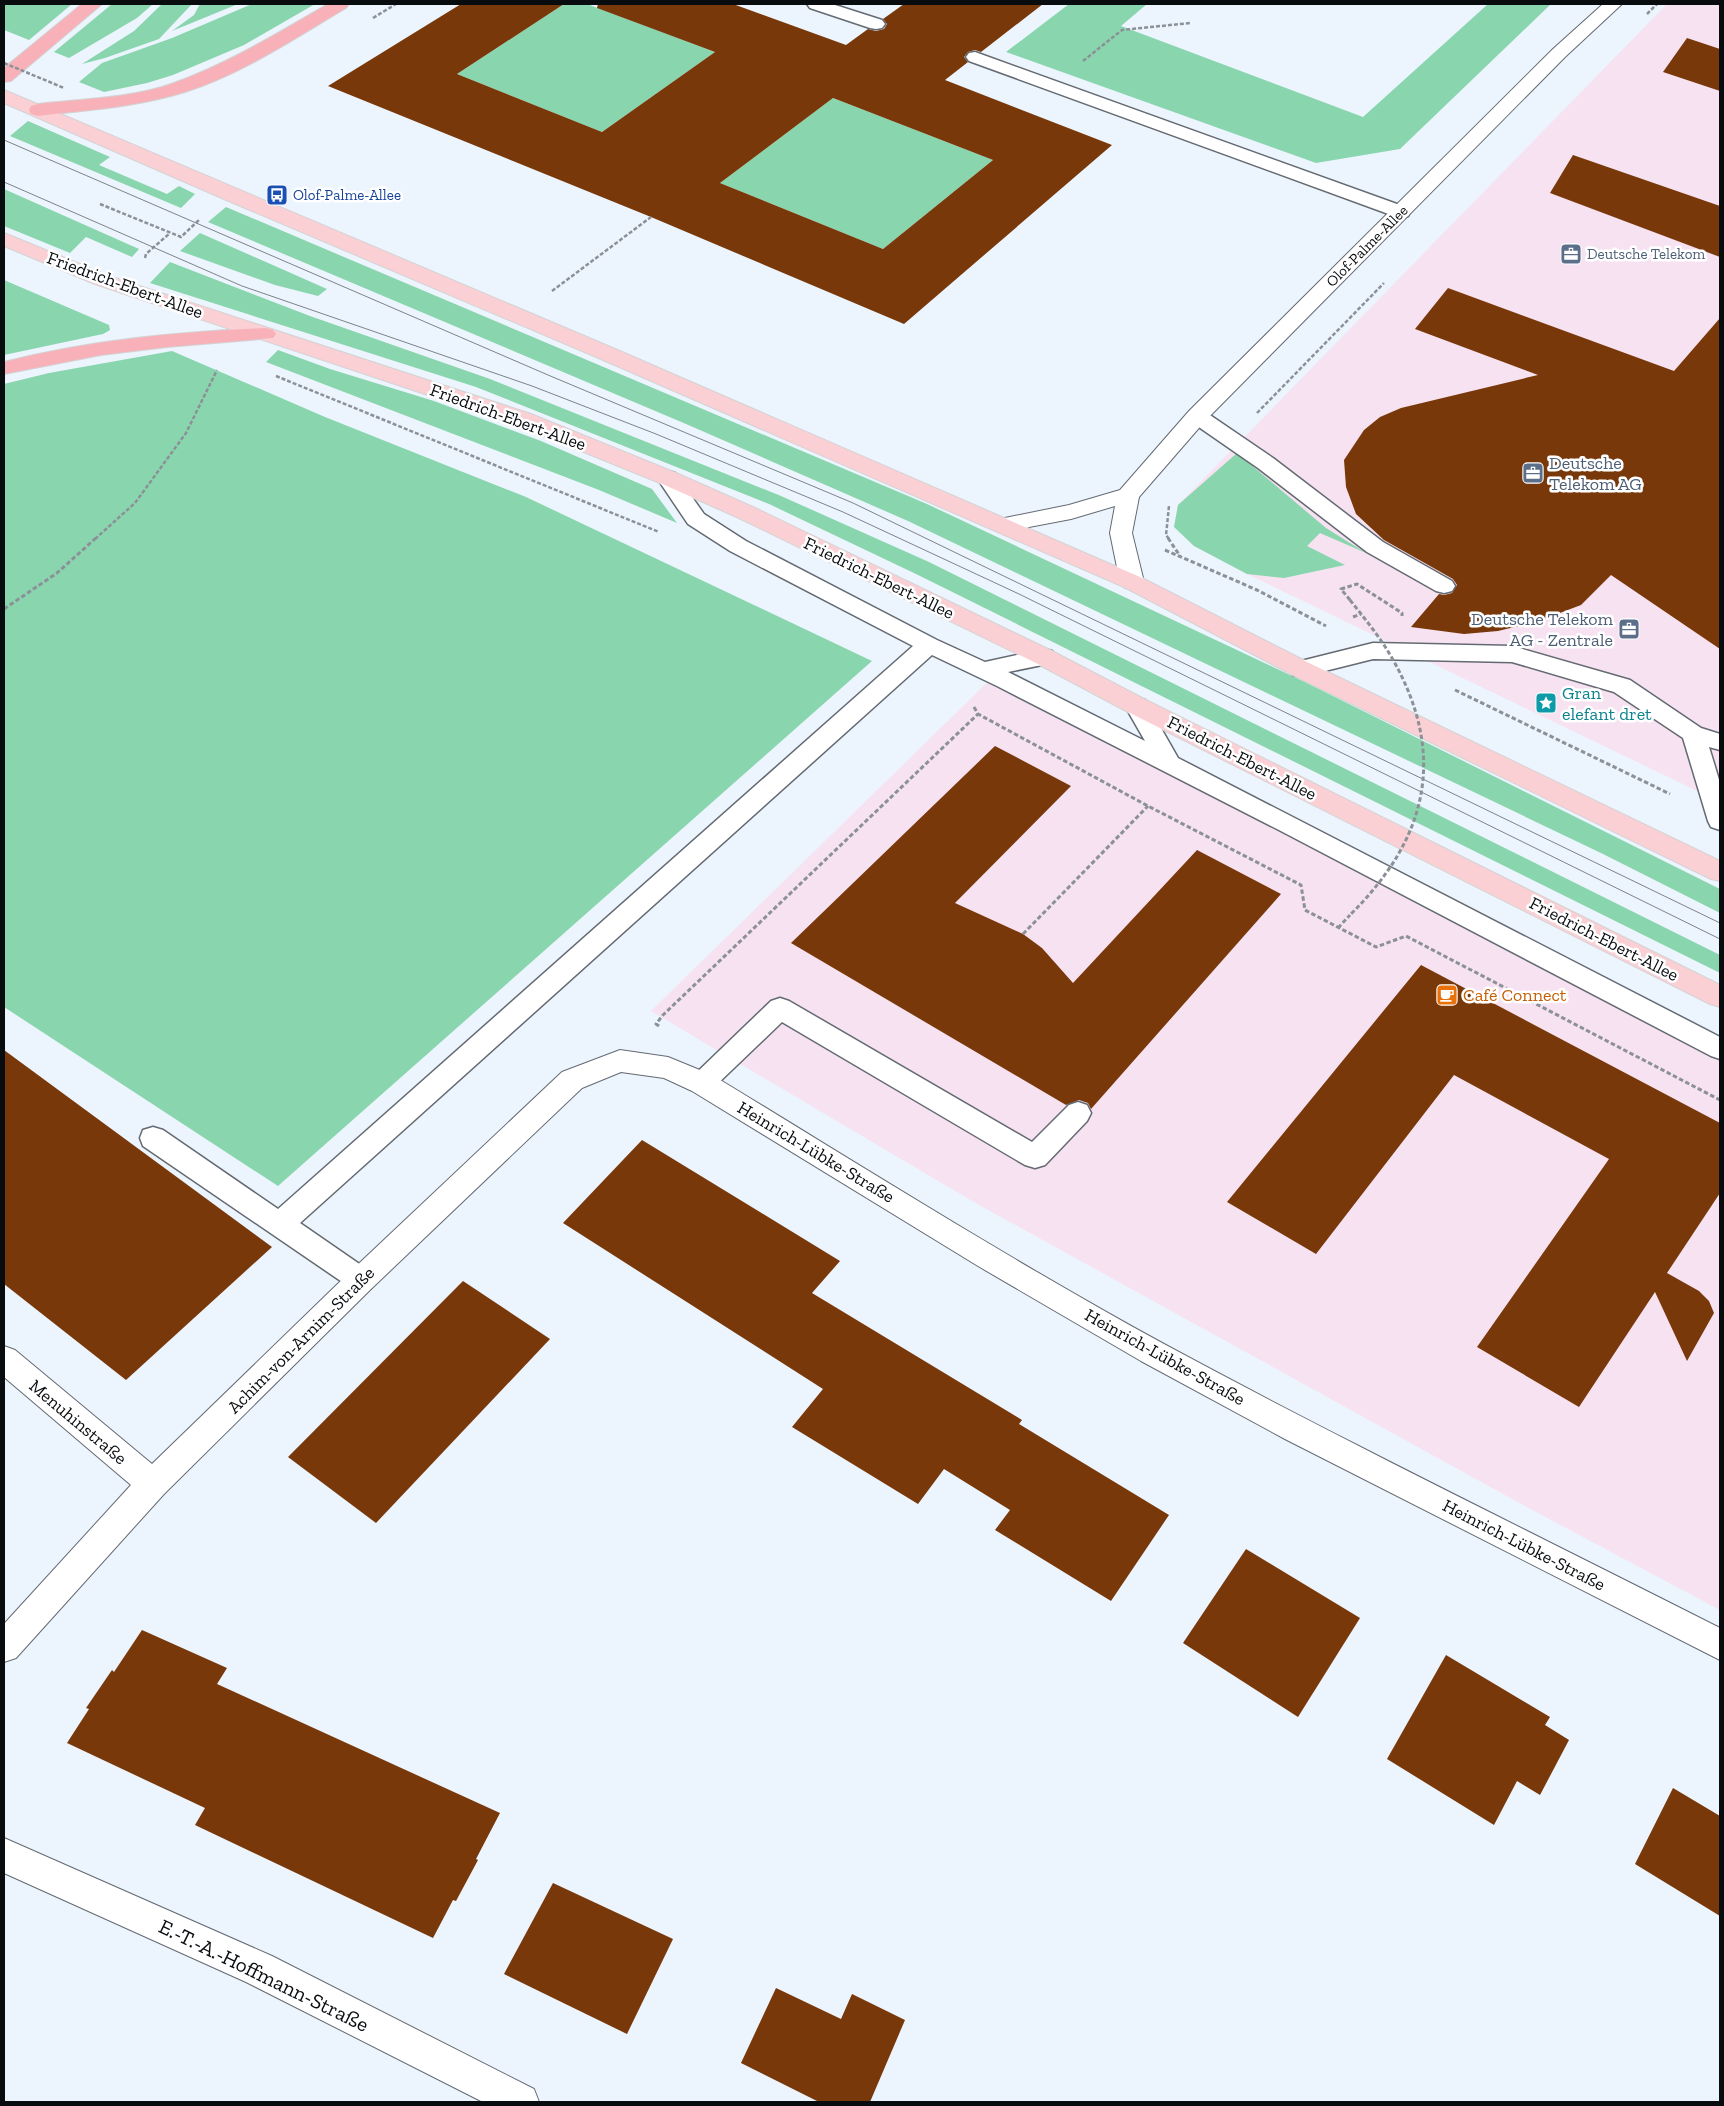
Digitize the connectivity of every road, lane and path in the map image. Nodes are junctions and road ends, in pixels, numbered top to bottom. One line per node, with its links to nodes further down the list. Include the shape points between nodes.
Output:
1 (93, 4): 11 (highway)
2 (340, 4): 15 (highway, via 238,63 179,88 136,98)
3 (816, 4): 8 (lane)
4 (1613, 4): 17 (street, Olof-Palme-Allee, via 1559,53)
5 (1657, 4): 6 (path)
6 (1647, 14)
7 (1190, 23): 12 (path, via 1122,30)
8 (876, 24)
9 (975, 57): 12 (lane)
10 (4, 63): 13 (path, bridge)
11 (4, 77)
12 (1054, 84): 17 (lane)
13 (64, 88)
14 (4, 96): 15 (main road)
15 (38, 110): 32 (main road)
16 (100, 204): 19 (path)
17 (1401, 212): 27 (street, Olof-Palme-Allee)
18 (651, 217): 22 (path)
19 (170, 233)
20 (4, 239): 23 (main road, Friedrich-Ebert-Allee, via 102,280)
21 (1386, 281): 28 (path)
22 (552, 291)
23 (266, 334): 24 (highway); 29 (main road, Friedrich-Ebert-Allee, via 523,420)
24 (186, 338): 25 (highway, via 101,349); 37 (path, via 225,354 186,433 134,503 57,573)
25 (4, 368)
26 (269, 373): 33 (path)
27 (1197, 416): 28 (lane); 30 (street, Olof-Palme-Allee)
28 (1233, 438): 36 (lane, via 1377,548)
29 (668, 478): 39 (lane, via 696,519 738,546); 42 (main road, Friedrich-Ebert-Allee)
30 (1128, 495): 32 (street, via 1071,512); 35 (street, via 1121,533)
31 (1169, 506): 34 (path, via 1166,535)
32 (1002, 525): 35 (main road)
33 (649, 526)
34 (1180, 556)
35 (1132, 582): 43 (main road)
36 (1444, 586)
37 (4, 609)
38 (1498, 631): 41 (lane)
39 (929, 645): 44 (lane); 64 (lane)
40 (1408, 651): 41 (lane); 43 (lane, via 1373,651); 54 (path, bridge, via 1402,613 1357,584 1341,589 1398,668 1413,703 1420,734 1424,784 1408,839 1380,884)
41 (1512, 654): 48 (lane, via 1622,686)
42 (1044, 657): 44 (lane); 46 (main road, Friedrich-Ebert-Allee)
43 (1301, 669): 53 (main road)
44 (982, 670): 50 (lane)
45 (969, 700): 47 (path)
46 (1137, 706): 50 (lane); 56 (main road, Friedrich-Ebert-Allee)
47 (978, 714): 51 (path); 59 (path, via 656,1024 690,1044)
48 (1693, 734): 49 (lane); 52 (lane)
49 (1720, 742)
50 (1170, 765): 57 (lane)
51 (1148, 806): 54 (path, via 1301,885 1305,910); 55 (path)
52 (1720, 821)
53 (1720, 872)
54 (1338, 928): 61 (path, via 1376,947 1406,936)
55 (1023, 934)
56 (1720, 998)
57 (1720, 1049)
58 (620, 1061): 59 (street, Heinrich-Lübke-Straße); 65 (street, Achim-von-Arnim-Straße, via 572,1080)
59 (668, 1068): 60 (street, Heinrich-Lübke-Straße)
60 (702, 1082): 62 (lane, via 780,1008 1035,1157); 68 (street, Heinrich-Lübke-Straße, via 988,1257 1152,1352 1296,1429)
61 (1720, 1100)
62 (1078, 1112)
63 (153, 1138): 64 (lane)
64 (280, 1224): 65 (lane)
65 (361, 1280): 67 (street, Achim-von-Arnim-Straße)
66 (4, 1359): 67 (street, Menuhinstraße)
67 (153, 1484): 69 (street, Achim-von-Arnim-Straße)
68 (1720, 1644)
69 (4, 1647)
70 (4, 1855): 71 (street, E.-T.-A.-Hoffmann-Straße, via 259,1969)
71 (521, 2102)

